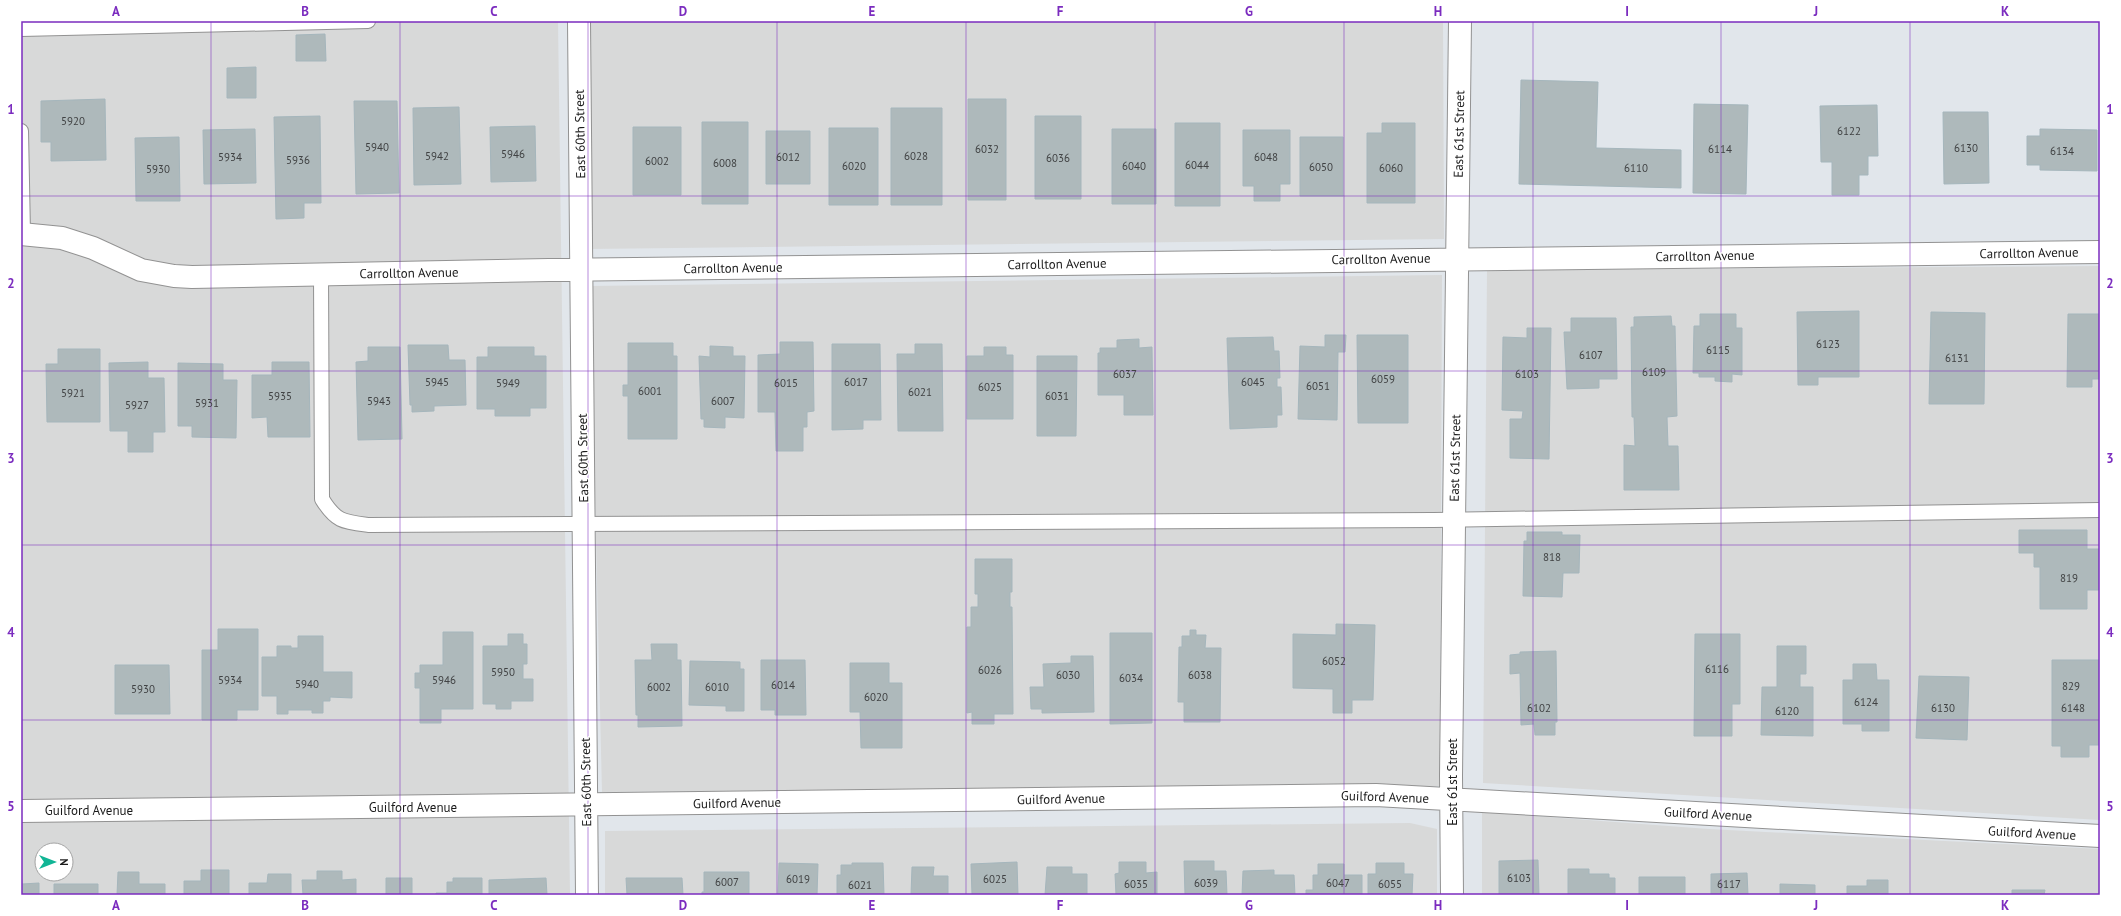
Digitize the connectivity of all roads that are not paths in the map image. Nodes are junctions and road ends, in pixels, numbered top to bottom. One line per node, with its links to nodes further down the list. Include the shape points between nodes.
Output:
1 (368, 21): 4 (lane)
2 (579, 21): 9 (street, East 60th Street)
3 (1460, 21): 8 (street, East 61st Street)
4 (21, 29)
5 (21, 131): 6 (lane)
6 (22, 234): 10 (street, Carrollton Avenue, via 62,238 94,248 141,270 174,276)
7 (2100, 252): 8 (street, Carrollton Avenue)
8 (1457, 259): 9 (street, Carrollton Avenue); 12 (street, East 61st Street)
9 (581, 270): 10 (street, Carrollton Avenue); 13 (street, East 60th Street)
10 (321, 274): 13 (lane, via 322,499 336,518 369,525)
11 (2100, 510): 12 (lane)
12 (1454, 519): 13 (lane); 14 (street, East 61st Street)
13 (584, 523): 15 (street, East 60th Street)
14 (1452, 800): 15 (street, Guilford Avenue, via 1360,795); 17 (street, Guilford Avenue); 19 (street, East 61st Street)
15 (586, 806): 16 (street, Guilford Avenue); 18 (street, East 60th Street)
16 (21, 811)
17 (2100, 836)
18 (587, 895)
19 (1452, 895)

